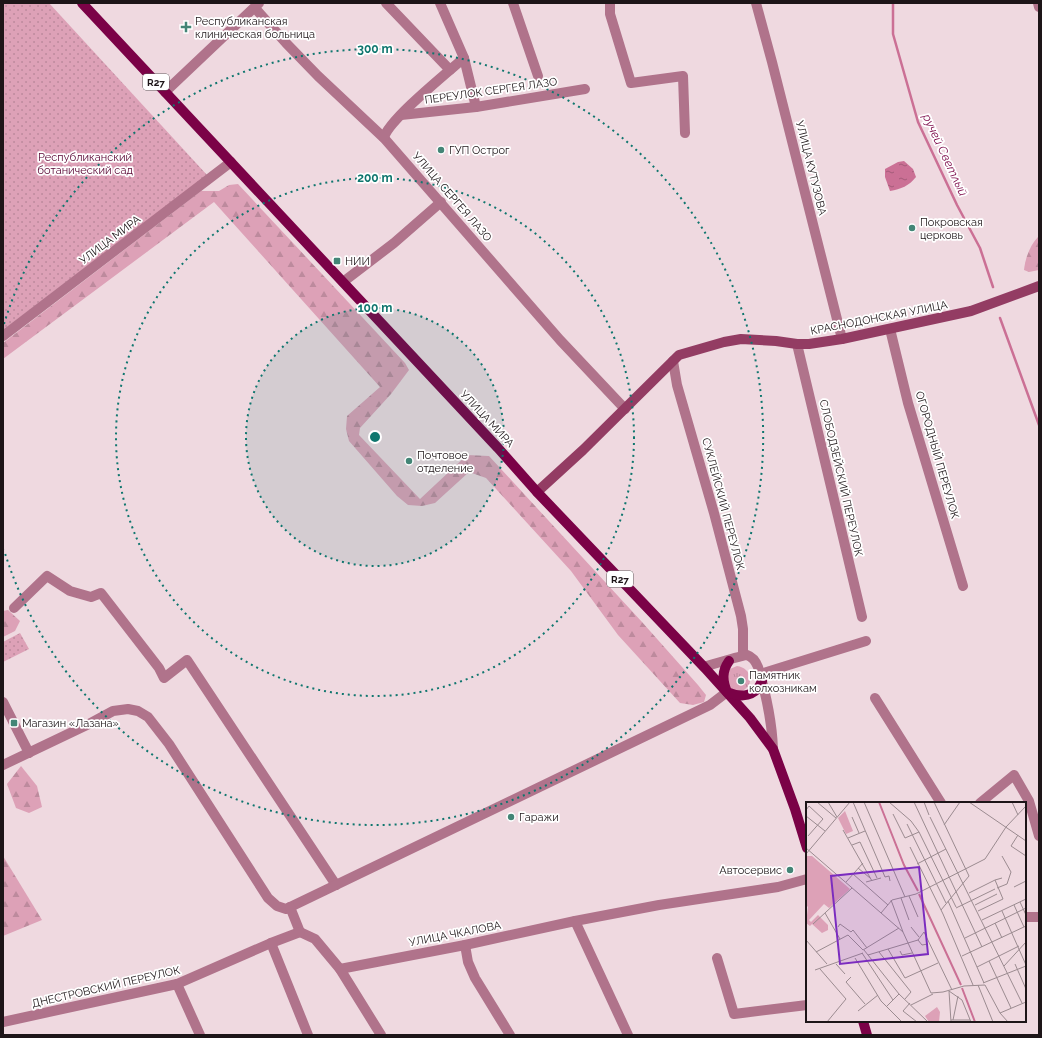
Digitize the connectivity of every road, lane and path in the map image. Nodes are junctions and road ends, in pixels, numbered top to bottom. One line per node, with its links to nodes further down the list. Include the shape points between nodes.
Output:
1 (82, 3): 14 (main road, УЛИЦА МИРА / R27)
2 (386, 3): 11 (street)
3 (440, 3): 10 (street)
4 (513, 3): 12 (street)
5 (610, 3): 17 (street, via 610,14 631,83 683,76)
6 (756, 3): 25 (street, УЛИЦА КУТУЗОВА)
7 (1038, 3): 9 (street)
8 (257, 5): 14 (street); 18 (street, УЛИЦА СЕРГЕЯ ЛАЗО, via 278,34 318,76)
9 (1039, 7)
10 (464, 58): 11 (street, ПЕРЕУЛОК СЕРГЕЯ ЛАЗО); 15 (street)
11 (450, 70): 16 (street, ПЕРЕУЛОК СЕРГЕЯ ЛАЗО)
12 (538, 76)
13 (585, 89): 15 (street, ПЕРЕУЛОК СЕРГЕЯ ЛАЗО)
14 (165, 92): 19 (main road, УЛИЦА МИРА / R27)
15 (476, 107): 16 (street, ПЕРЕУЛОК СЕРГЕЯ ЛАЗО)
16 (401, 115): 18 (street, ПЕРЕУЛОК СЕРГЕЯ ЛАЗО, via 386,131)
17 (685, 133)
18 (384, 138): 20 (street, УЛИЦА СЕРГЕЯ ЛАЗО)
19 (231, 162): 21 (main road, УЛИЦА МИРА / R27); 24 (street, УЛИЦА МИРА)
20 (441, 202): 21 (street, via 394,243); 28 (street, УЛИЦА СЕРГЕЯ ЛАЗО, via 560,340)
21 (343, 282): 29 (main road, УЛИЦА МИРА / R27)
22 (1039, 286): 23 (street, КРАСНОДОНСКАЯ УЛИЦА, via 971,311)
23 (890, 329): 25 (street, КРАСНОДОНСКАЯ УЛИЦА); 30 (street, ОГОРОДНЫЙ ПЕРЕУЛОК, via 908,403)
24 (3, 336)
25 (842, 339): 26 (street, КРАСНОДОНСКАЯ УЛИЦА)
26 (797, 344): 27 (street, КРАСНОДОНСКАЯ УЛИЦА, via 741,339 687,352); 32 (street, СЛОБОДЗЕЙСКИЙ ПЕРЕУЛОК)
27 (672, 361): 28 (street, КРАСНОДОНСКАЯ УЛИЦА); 34 (street, СУКЛЕЙСКИЙ ПЕРЕУЛОК, via 741,616)
28 (625, 409): 29 (street, КРАСНОДОНСКАЯ УЛИЦА)
29 (537, 492): 36 (main road, УЛИЦА МИРА / R27)
30 (963, 586)
31 (14, 608): 49 (street, via 47,576 70,591 92,597 101,593 164,678 187,660)
32 (862, 617)
33 (866, 640): 37 (street)
34 (744, 655): 35 (street); 37 (street, via 755,660)
35 (729, 661): 36 (street); 38 (main road, via 723,677)
36 (704, 667): 38 (main road, УЛИЦА МИРА / R27)
37 (761, 677): 38 (main road, via 757,691 751,695); 41 (street, via 772,729)
38 (727, 692): 41 (main road, R27); 49 (street, via 710,705)
39 (875, 698): 44 (street)
40 (3, 702): 42 (street)
41 (773, 749): 47 (main road, R27)
42 (29, 753): 43 (street); 50 (street, via 113,710 128,709 148,717 169,744 268,898 281,908)
43 (3, 765)
44 (940, 802)
45 (981, 802): 46 (street, via 1014,775 1029,801)
46 (1039, 836)
47 (806, 845)
48 (806, 879): 53 (street, УЛИЦА ЧКАЛОВА, via 778,887)
49 (336, 885): 50 (street)
50 (290, 907): 54 (street)
51 (1026, 917): 52 (street)
52 (1039, 917)
53 (575, 921): 56 (street, УЛИЦА ЧКАЛОВА); 67 (street)
54 (300, 932): 55 (street, ДНЕСТРОВСКИЙ ПЕРЕУЛОК); 58 (street, via 315,939)
55 (270, 943): 59 (street, ДНЕСТРОВСКИЙ ПЕРЕУЛОК); 64 (street)
56 (465, 945): 58 (street, УЛИЦА ЧКАЛОВА); 66 (street, via 468,962 475,978)
57 (717, 958): 60 (street, via 734,1014)
58 (340, 969): 65 (street)
59 (177, 984): 61 (street, ДНЕСТРОВСКИЙ ПЕРЕУЛОК); 63 (street)
60 (806, 1005)
61 (3, 1022)
62 (863, 1022): 68 (main road)
63 (200, 1035)
64 (308, 1035)
65 (381, 1035)
66 (510, 1035)
67 (628, 1035)
68 (867, 1035)

